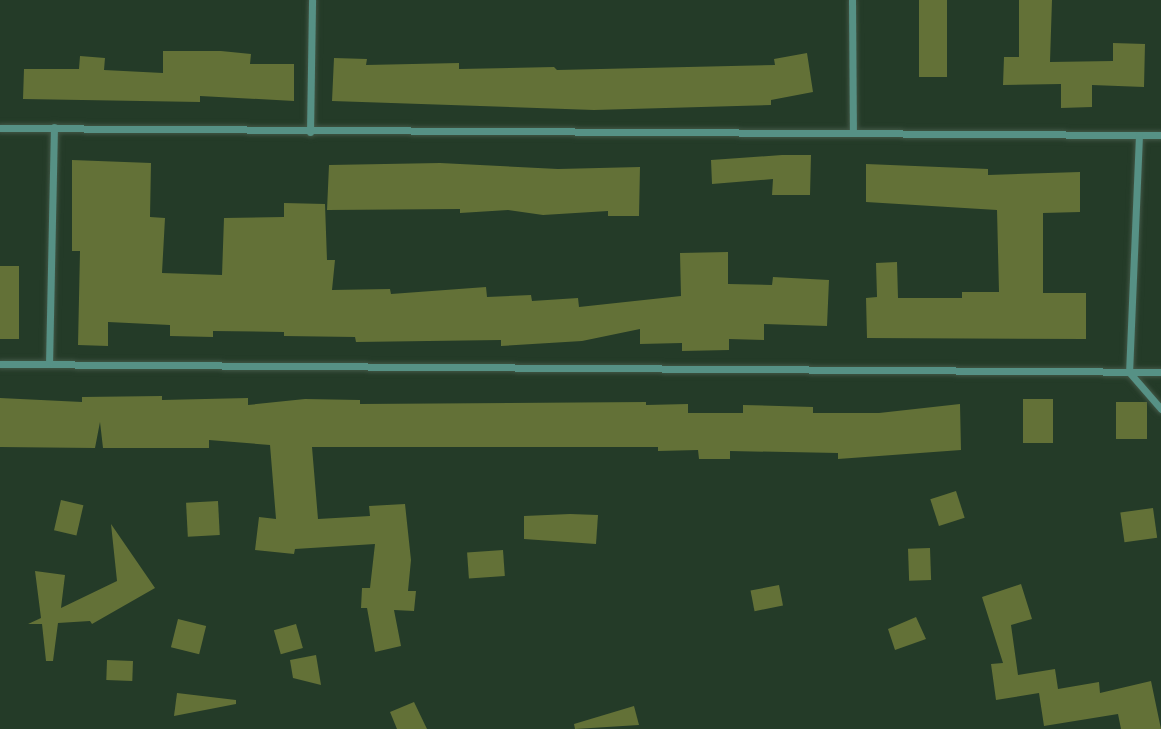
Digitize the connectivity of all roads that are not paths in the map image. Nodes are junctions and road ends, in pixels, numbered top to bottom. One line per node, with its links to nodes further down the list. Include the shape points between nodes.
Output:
1 (312, 0): 5 (street)
2 (852, 0): 6 (street)
3 (54, 127): 4 (street); 5 (street); 10 (street)
4 (0, 128)
5 (310, 132): 6 (street)
6 (853, 132): 7 (street)
7 (1139, 135): 8 (street); 11 (street)
8 (1161, 135)
9 (0, 364): 10 (street)
10 (49, 364): 11 (street)
11 (1129, 372): 12 (street); 13 (street)
12 (1161, 372)
13 (1161, 409)

